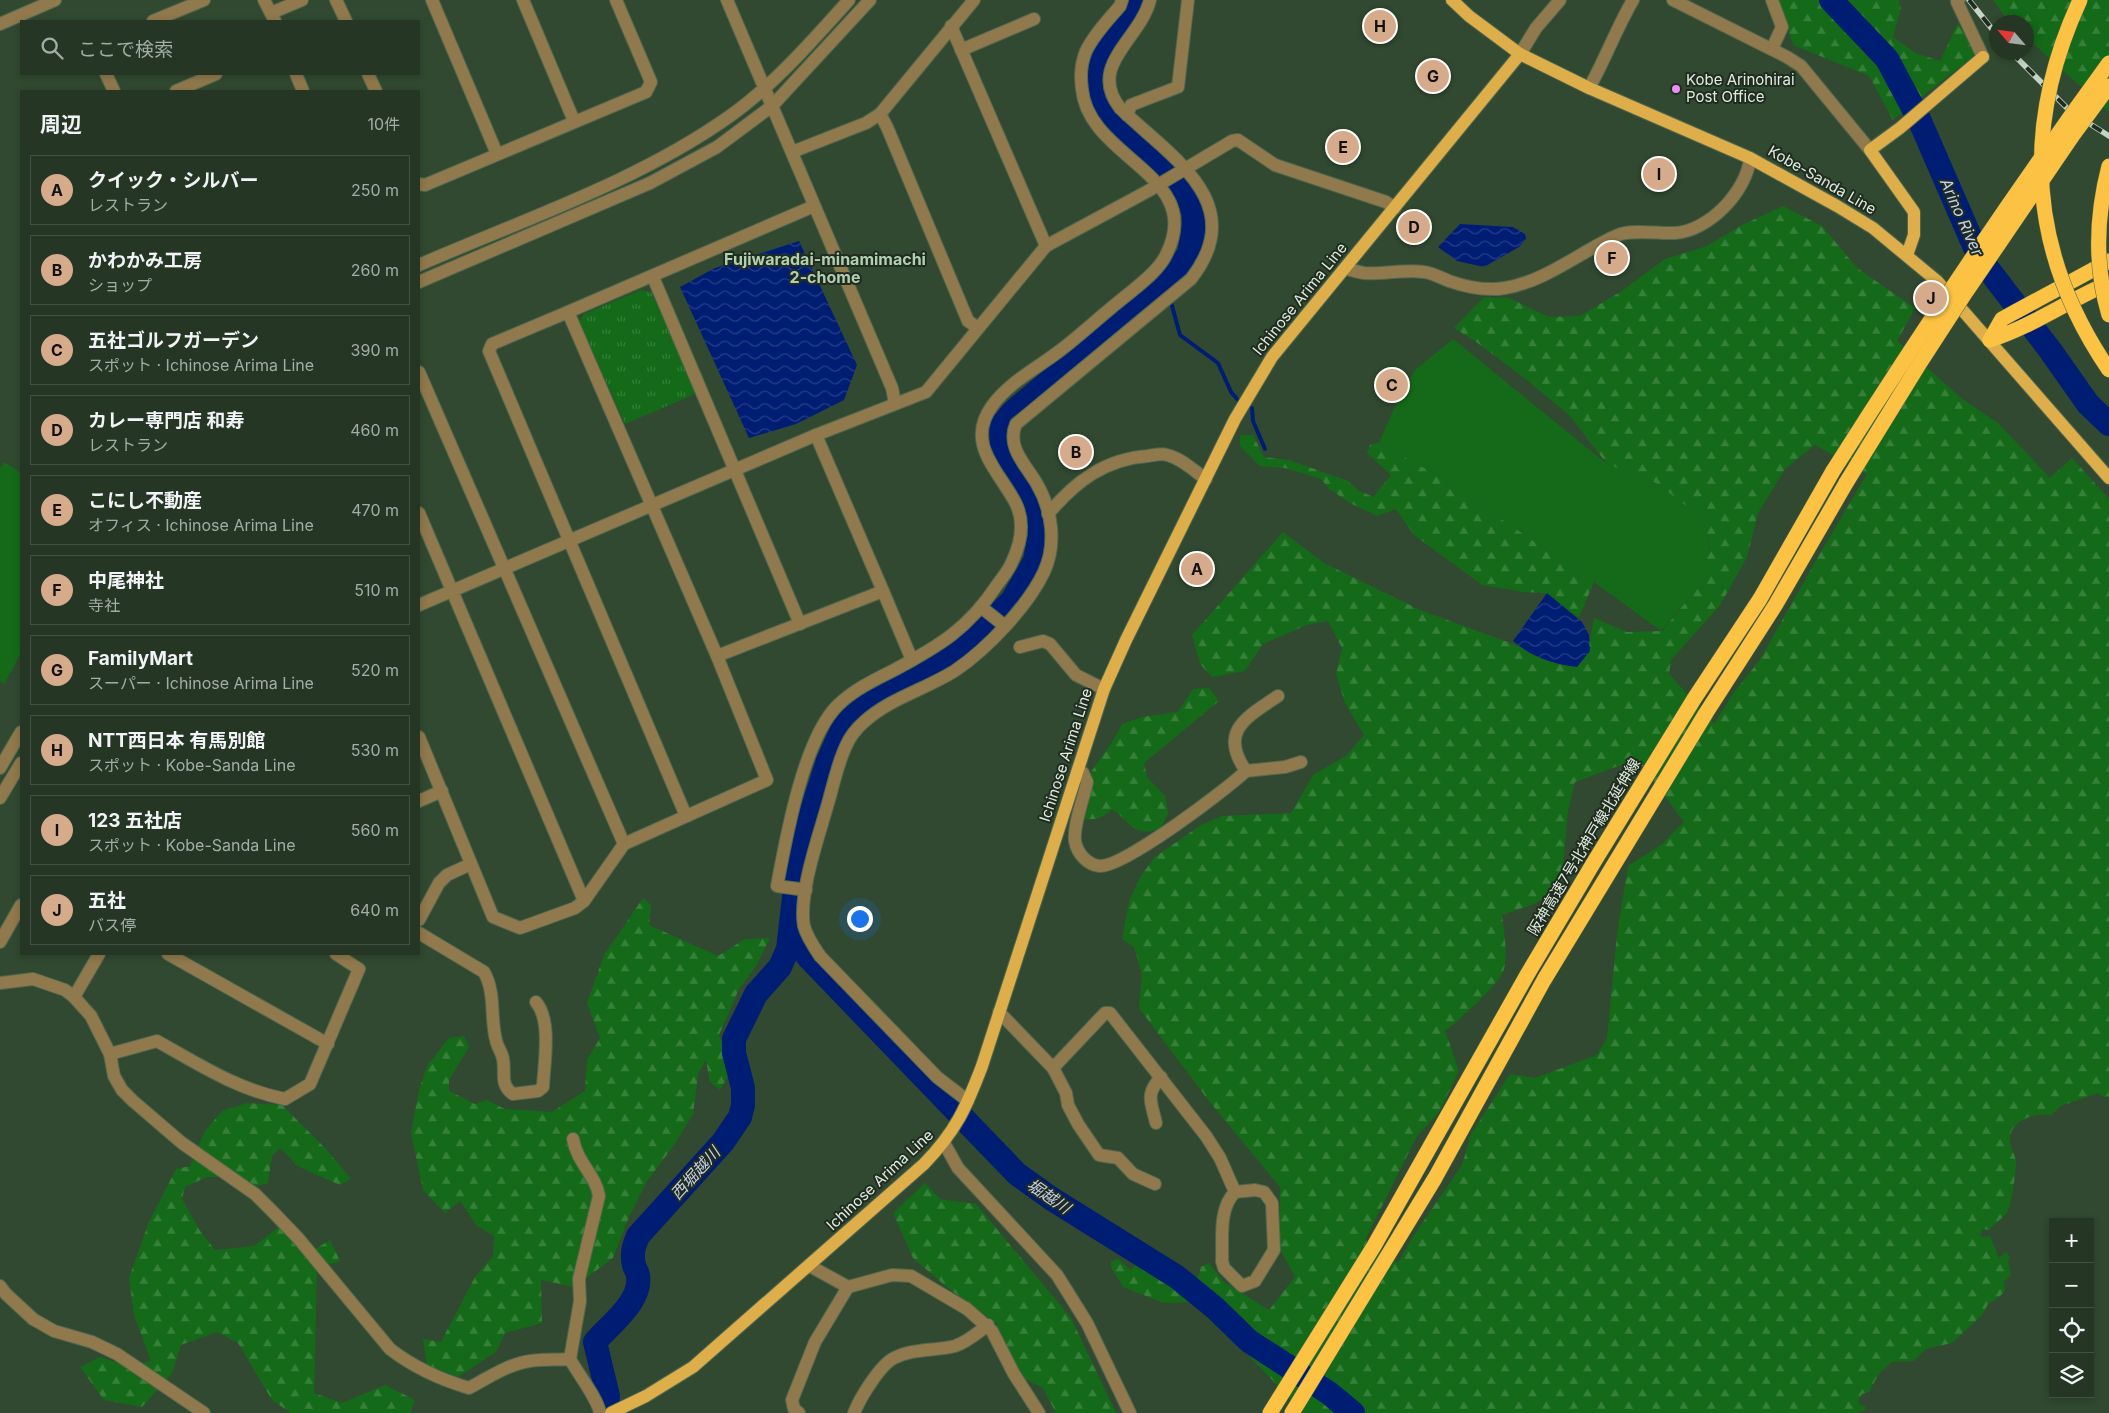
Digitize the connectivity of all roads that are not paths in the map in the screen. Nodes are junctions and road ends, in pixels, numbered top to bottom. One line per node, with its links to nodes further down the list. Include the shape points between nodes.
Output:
1 (56, 0): 27 (street)
2 (204, 0): 25 (street)
3 (264, 0): 23 (street)
4 (302, 0): 23 (street)
5 (336, 0): 26 (street)
6 (432, 0): 51 (street)
7 (524, 0): 48 (street)
8 (616, 0): 48 (street, via 651,82 646,92)
9 (727, 0): 39 (street)
10 (849, 0): 39 (street)
11 (870, 0): 45 (street)
12 (974, 0): 28 (street)
13 (1122, 0): 55 (street, via 1088,48 1082,64 1083,104 1104,136)
14 (1150, 0): 47 (street, via 1144,18 1112,61 1109,73 1114,100)
15 (1188, 0): 47 (street, via 1178,87 1131,105)
16 (1452, 0): 31 (main road, Kobe-Sanda Line)
17 (1560, 0): 31 (street, via 1536,28)
18 (1633, 0): 40 (street)
19 (1674, 0): 29 (street)
20 (1772, 0): 29 (street, via 1782,27)
21 (2080, 0): 71 (highway, bridge, via 2055,67 2047,106 2041,169 2043,203 2052,254 2061,281 2076,315)
22 (1957, 1): 32 (street)
23 (273, 17)
24 (1034, 19): 30 (street)
25 (155, 20)
26 (346, 20)
27 (0, 24)
28 (951, 26): 30 (street); 46 (street)
29 (1772, 49): 49 (street, via 1801,66)
30 (961, 50): 59 (street)
31 (1520, 54): 40 (main road, Kobe-Sanda Line); 58 (main road, Ichinose Arima Line)
32 (1983, 57): 49 (main road)
33 (2109, 63): 143 (highway, 阪神高速7号北神戸線北延伸線, bridge, via 1938,309 1833,472 1760,599 1594,862 1374,1246)
34 (106, 75): 41 (street)
35 (214, 75): 42 (street)
36 (296, 75): 43 (street)
37 (368, 75): 44 (street)
38 (2109, 86): 144 (highway, bridge, via 1918,366 1549,972 1435,1178)
39 (766, 87): 45 (street); 62 (street, via 730,116 652,163)
40 (1589, 88): 52 (main road, Kobe-Sanda Line)
41 (114, 90)
42 (178, 90)
43 (304, 90)
44 (376, 90)
45 (772, 106): 50 (street); 65 (street, via 717,147 650,183)
46 (880, 114): 50 (street, via 866,123); 69 (street, via 968,321)
47 (1127, 115): 54 (street)
48 (574, 121): 51 (street)
49 (1870, 150): 60 (main road, via 1914,212 1914,235)
50 (792, 152): 57 (street)
51 (497, 154): 56 (street, via 425,185)
52 (1750, 158): 60 (main road, Kobe-Sanda Line, via 1859,219); 63 (street, via 1742,187 1703,225 1675,233 1620,234 1532,281 1484,289 1426,272 1365,273)
53 (2109, 166): 68 (highway, bridge, via 2101,197 2098,231 2101,282)
54 (1183, 169): 55 (street); 58 (street, via 1238,140 1275,165 1386,202); 79 (street, via 1203,190 1210,213 1211,238 1201,266 1183,285 1021,418 1013,430 1014,448 1038,485)
55 (1161, 182): 59 (street); 86 (street, via 1176,220 1173,240 1165,259 1062,349 1004,393 987,412 983,449 1016,504 1021,522 1020,544)
56 (420, 184)
57 (814, 206): 64 (street); 73 (street, via 892,388)
58 (1394, 208): 63 (main road, Ichinose Arima Line)
59 (1046, 246): 69 (street)
60 (1907, 255): 70 (main road, Kobe-Sanda Line, via 1937,281)
61 (2109, 261): 70 (highway, via 2002,319)
62 (420, 265)
63 (1345, 268): 77 (main road, Ichinose Arima Line, via 1272,356 1235,419)
64 (653, 277): 67 (street); 75 (street)
65 (420, 282)
66 (2109, 283): 70 (highway, via 2012,333)
67 (568, 312): 78 (street); 81 (street, via 492,344 489,351)
68 (2109, 315)
69 (978, 328): 73 (street, via 926,392)
70 (1990, 340): 76 (main road, Kobe-Sanda Line)
71 (2109, 370)
72 (420, 374): 82 (street)
73 (895, 403): 74 (street)
74 (816, 435): 75 (street); 84 (street)
75 (736, 470): 78 (street); 87 (street)
76 (2109, 478)
77 (1206, 480): 79 (street, via 1166,454 1127,458 1075,485); 92 (main road, Ichinose Arima Line)
78 (652, 506): 81 (street); 90 (street)
79 (1048, 514): 88 (street, via 1051,541 1044,572 1017,612)
80 (420, 515): 83 (street)
81 (569, 542): 82 (street); 105 (street)
82 (505, 570): 83 (street); 106 (street)
83 (452, 591): 85 (street); 109 (street)
84 (883, 591): 87 (street); 91 (street)
85 (420, 605)
86 (983, 609): 88 (street); 91 (street, via 958,631)
87 (800, 624): 90 (street)
88 (1003, 625): 108 (street, via 956,670 874,714 854,733 838,768)
89 (1020, 647): 92 (street, via 1043,641 1050,644 1076,675)
90 (717, 656): 105 (street, via 767,780)
91 (912, 660): 108 (street, via 855,691 836,707 816,737 799,788 777,886)
92 (1104, 689): 101 (main road, Ichinose Arima Line)
93 (1278, 696): 100 (street, via 1243,721 1237,732 1234,743 1236,757)
94 (20, 733): 96 (street)
95 (420, 740): 102 (street)
96 (4, 753): 98 (street); 99 (street)
97 (1301, 762): 100 (street, via 1286,767)
98 (0, 769): 99 (street)
99 (19, 770): 103 (street)
100 (1246, 771): 101 (street, via 1183,820 1114,862 1101,866 1083,858 1076,845 1076,828 1087,782 1083,773)
101 (1077, 772): 120 (main road, Ichinose Arima Line)
102 (442, 791): 104 (street); 107 (street)
103 (0, 798)
104 (420, 801)
105 (686, 816): 106 (street)
106 (624, 844): 109 (street)
107 (471, 864): 109 (street, via 493,917 520,928 575,908); 111 (street, via 447,875 439,883)
108 (804, 890): 125 (street, via 804,926 820,956 937,1076)
109 (584, 901)
110 (20, 907): 113 (street)
111 (420, 918)
112 (420, 933): 119 (street, via 484,972 489,980 504,1080 506,1089 513,1094 538,1091 542,1086 546,1024)
113 (0, 942)
114 (98, 955): 118 (street)
115 (170, 955): 121 (street)
116 (338, 955): 121 (street, via 359,969)
117 (0, 983): 118 (street, via 33,979 65,990)
118 (74, 997): 122 (street, via 90,1016)
119 (536, 1002)
120 (999, 1012): 123 (street); 125 (main road, Ichinose Arima Line)
121 (328, 1044): 122 (street, via 310,1084 285,1099 230,1082 157,1041)
122 (110, 1054): 135 (street, via 114,1076 132,1101 194,1152 255,1194 298,1238 390,1350 400,1357 468,1388 494,1373 523,1363)
123 (1053, 1068): 124 (street, via 1105,1013 1110,1013); 129 (street, via 1066,1093 1071,1112 1099,1155 1118,1158 1132,1174)
124 (1161, 1077): 126 (street, via 1150,1094); 130 (street, via 1206,1136)
125 (963, 1111): 128 (main road, Ichinose Arima Line)
126 (1156, 1123)
127 (573, 1139): 135 (street, via 582,1165 597,1184 599,1196 579,1279 580,1301)
128 (944, 1143): 131 (main road, Ichinose Arima Line); 142 (street, via 958,1168 1057,1275 1087,1323)
129 (1155, 1184)
130 (1235, 1192): 130 (street, via 1224,1209 1222,1261 1224,1268 1242,1286 1255,1281 1274,1250 1272,1203 1264,1192)
131 (810, 1266): 133 (street); 138 (main road, Ichinose Arima Line, via 693,1367)
132 (0, 1286): 136 (street, via 33,1319 54,1331 92,1342 117,1354)
133 (848, 1286): 134 (street, via 892,1275 911,1276); 139 (street, via 815,1342 792,1400 794,1409)
134 (988, 1325): 140 (street, via 955,1346 902,1354 892,1359 862,1394); 141 (street)
135 (570, 1359): 137 (street, via 599,1405)
136 (204, 1413)
137 (600, 1413)
138 (611, 1413)
139 (799, 1413)
140 (854, 1413)
141 (1039, 1413)
142 (1130, 1413)
143 (1270, 1413)
144 (1292, 1413)

